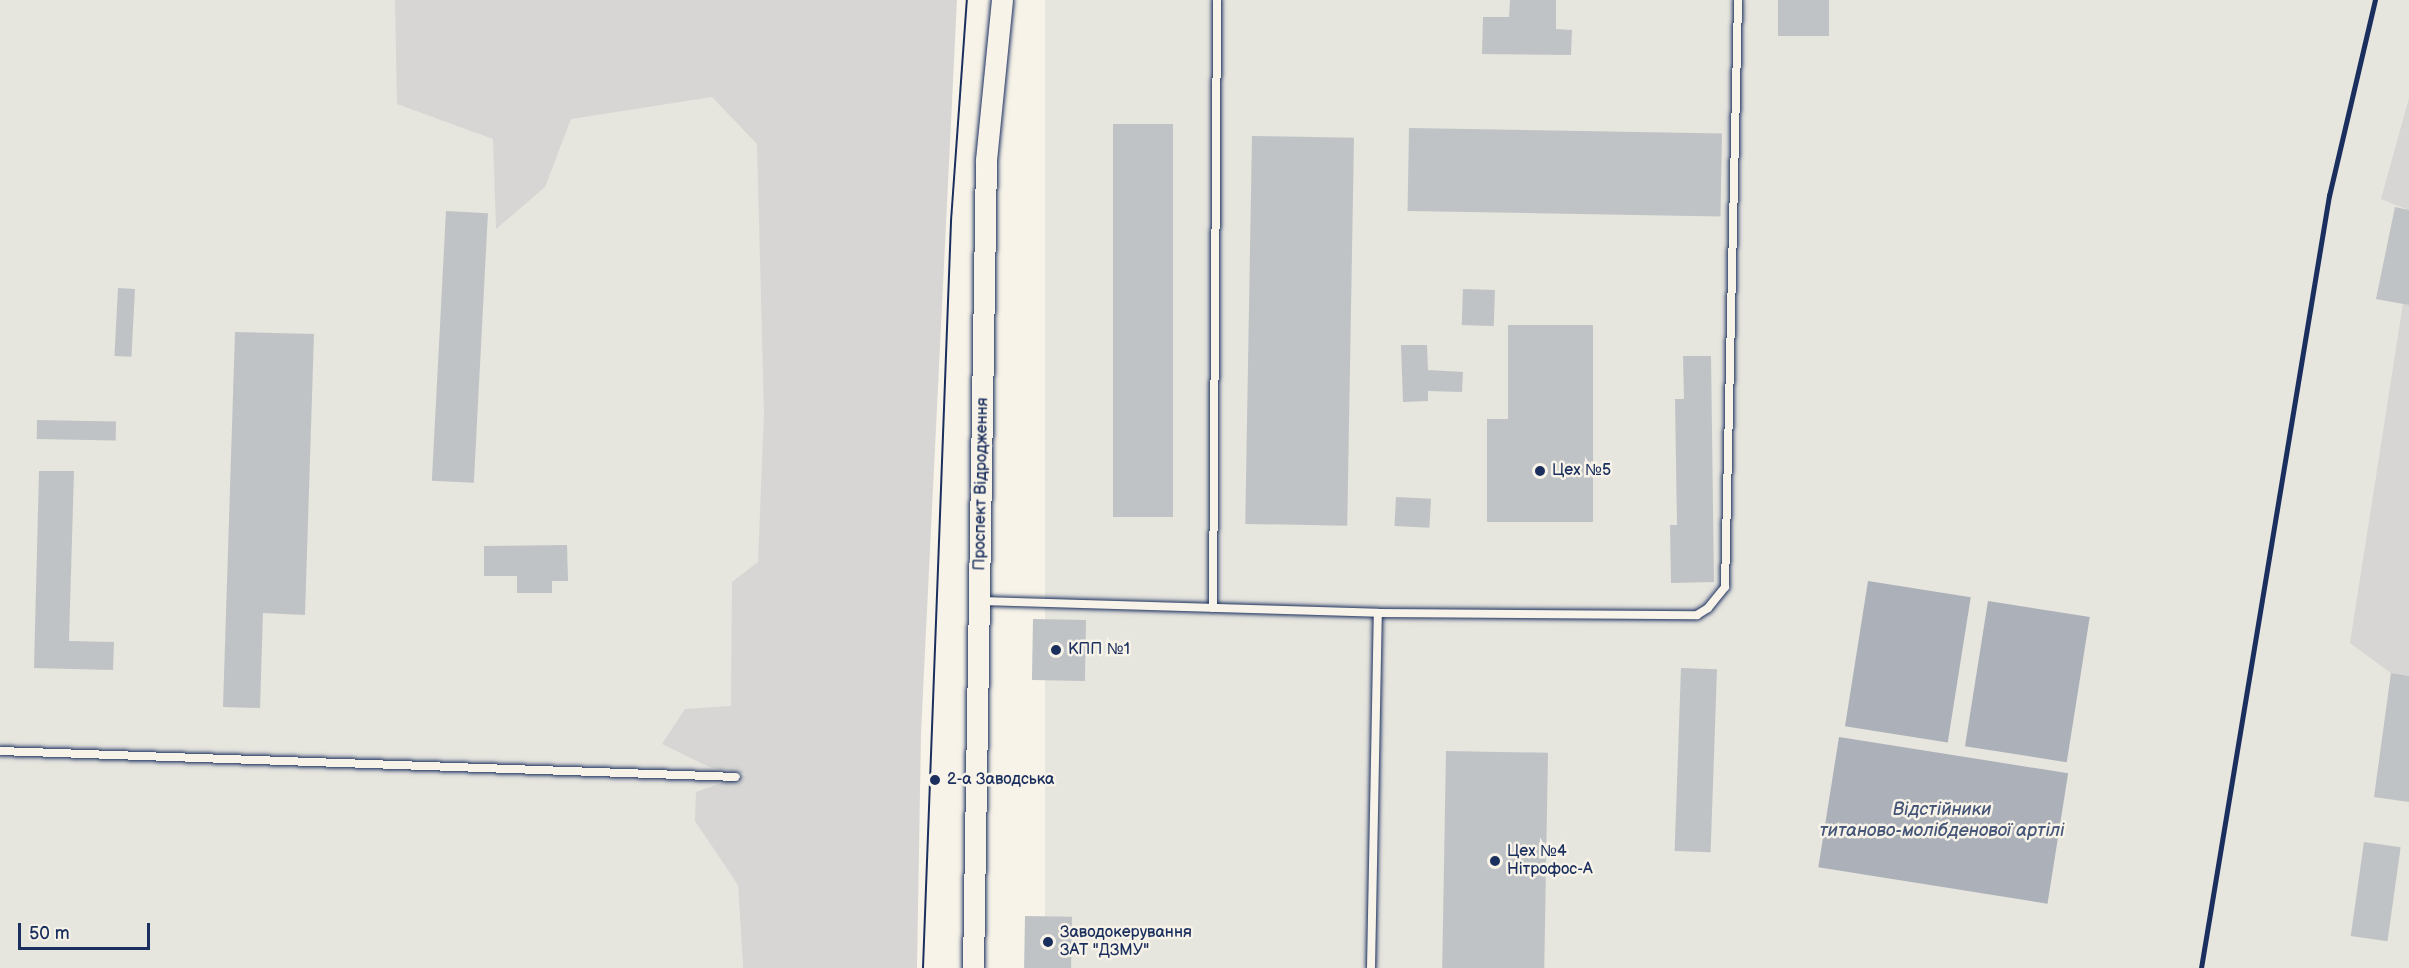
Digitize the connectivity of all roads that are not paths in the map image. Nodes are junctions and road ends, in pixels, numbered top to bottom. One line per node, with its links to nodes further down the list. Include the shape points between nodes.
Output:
1 (1002, 0): 4 (street, Проспект Відродження, via 986,160)
2 (1217, 0): 5 (lane)
3 (1738, 0): 6 (lane, via 1725,587 1697,615)
4 (980, 601): 5 (lane); 9 (street, Проспект Відродження)
5 (1213, 608): 6 (lane)
6 (1378, 613): 10 (lane)
7 (0, 751): 8 (lane)
8 (736, 777)
9 (973, 968)
10 (1371, 968)

